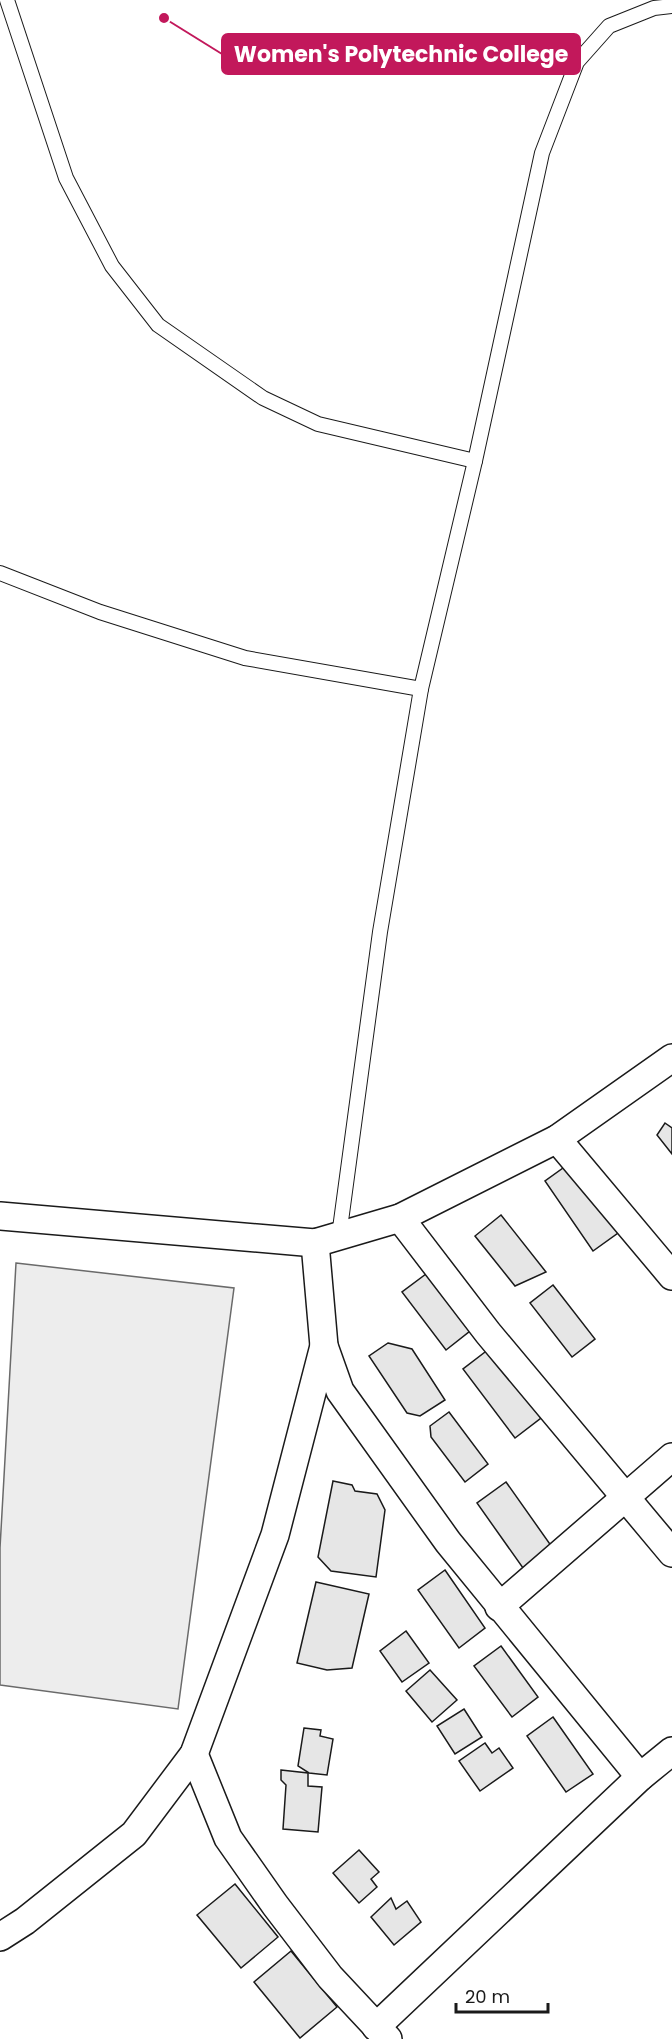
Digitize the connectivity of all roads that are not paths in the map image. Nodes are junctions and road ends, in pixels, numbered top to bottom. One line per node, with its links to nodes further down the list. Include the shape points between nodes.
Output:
1 (7, 0): 4 (lane, via 66,178 112,266 158,325 263,398 318,424)
2 (654, 4): 3 (lane); 4 (lane, via 609,26 577,62 573,72 542,153)
3 (672, 6)
4 (475, 461): 6 (lane)
5 (0, 573): 6 (lane, via 100,612 245,658)
6 (421, 689): 11 (lane)
7 (672, 1058): 8 (street)
8 (557, 1139): 10 (street); 12 (street)
9 (0, 1216): 11 (street)
10 (400, 1218): 11 (street); 15 (street, via 488,1332)
11 (327, 1239): 13 (street)
12 (672, 1276)
13 (324, 1346): 17 (street, via 340,1391); 19 (street, via 274,1535)
14 (672, 1457): 15 (street)
15 (627, 1498): 16 (street); 17 (street)
16 (672, 1553)
17 (499, 1607): 20 (street)
18 (672, 1751): 20 (street)
19 (194, 1754): 21 (street, via 134,1834); 22 (street, via 228,1838 323,1968)
20 (640, 1777): 22 (street)
21 (0, 1937)
22 (382, 2033)

